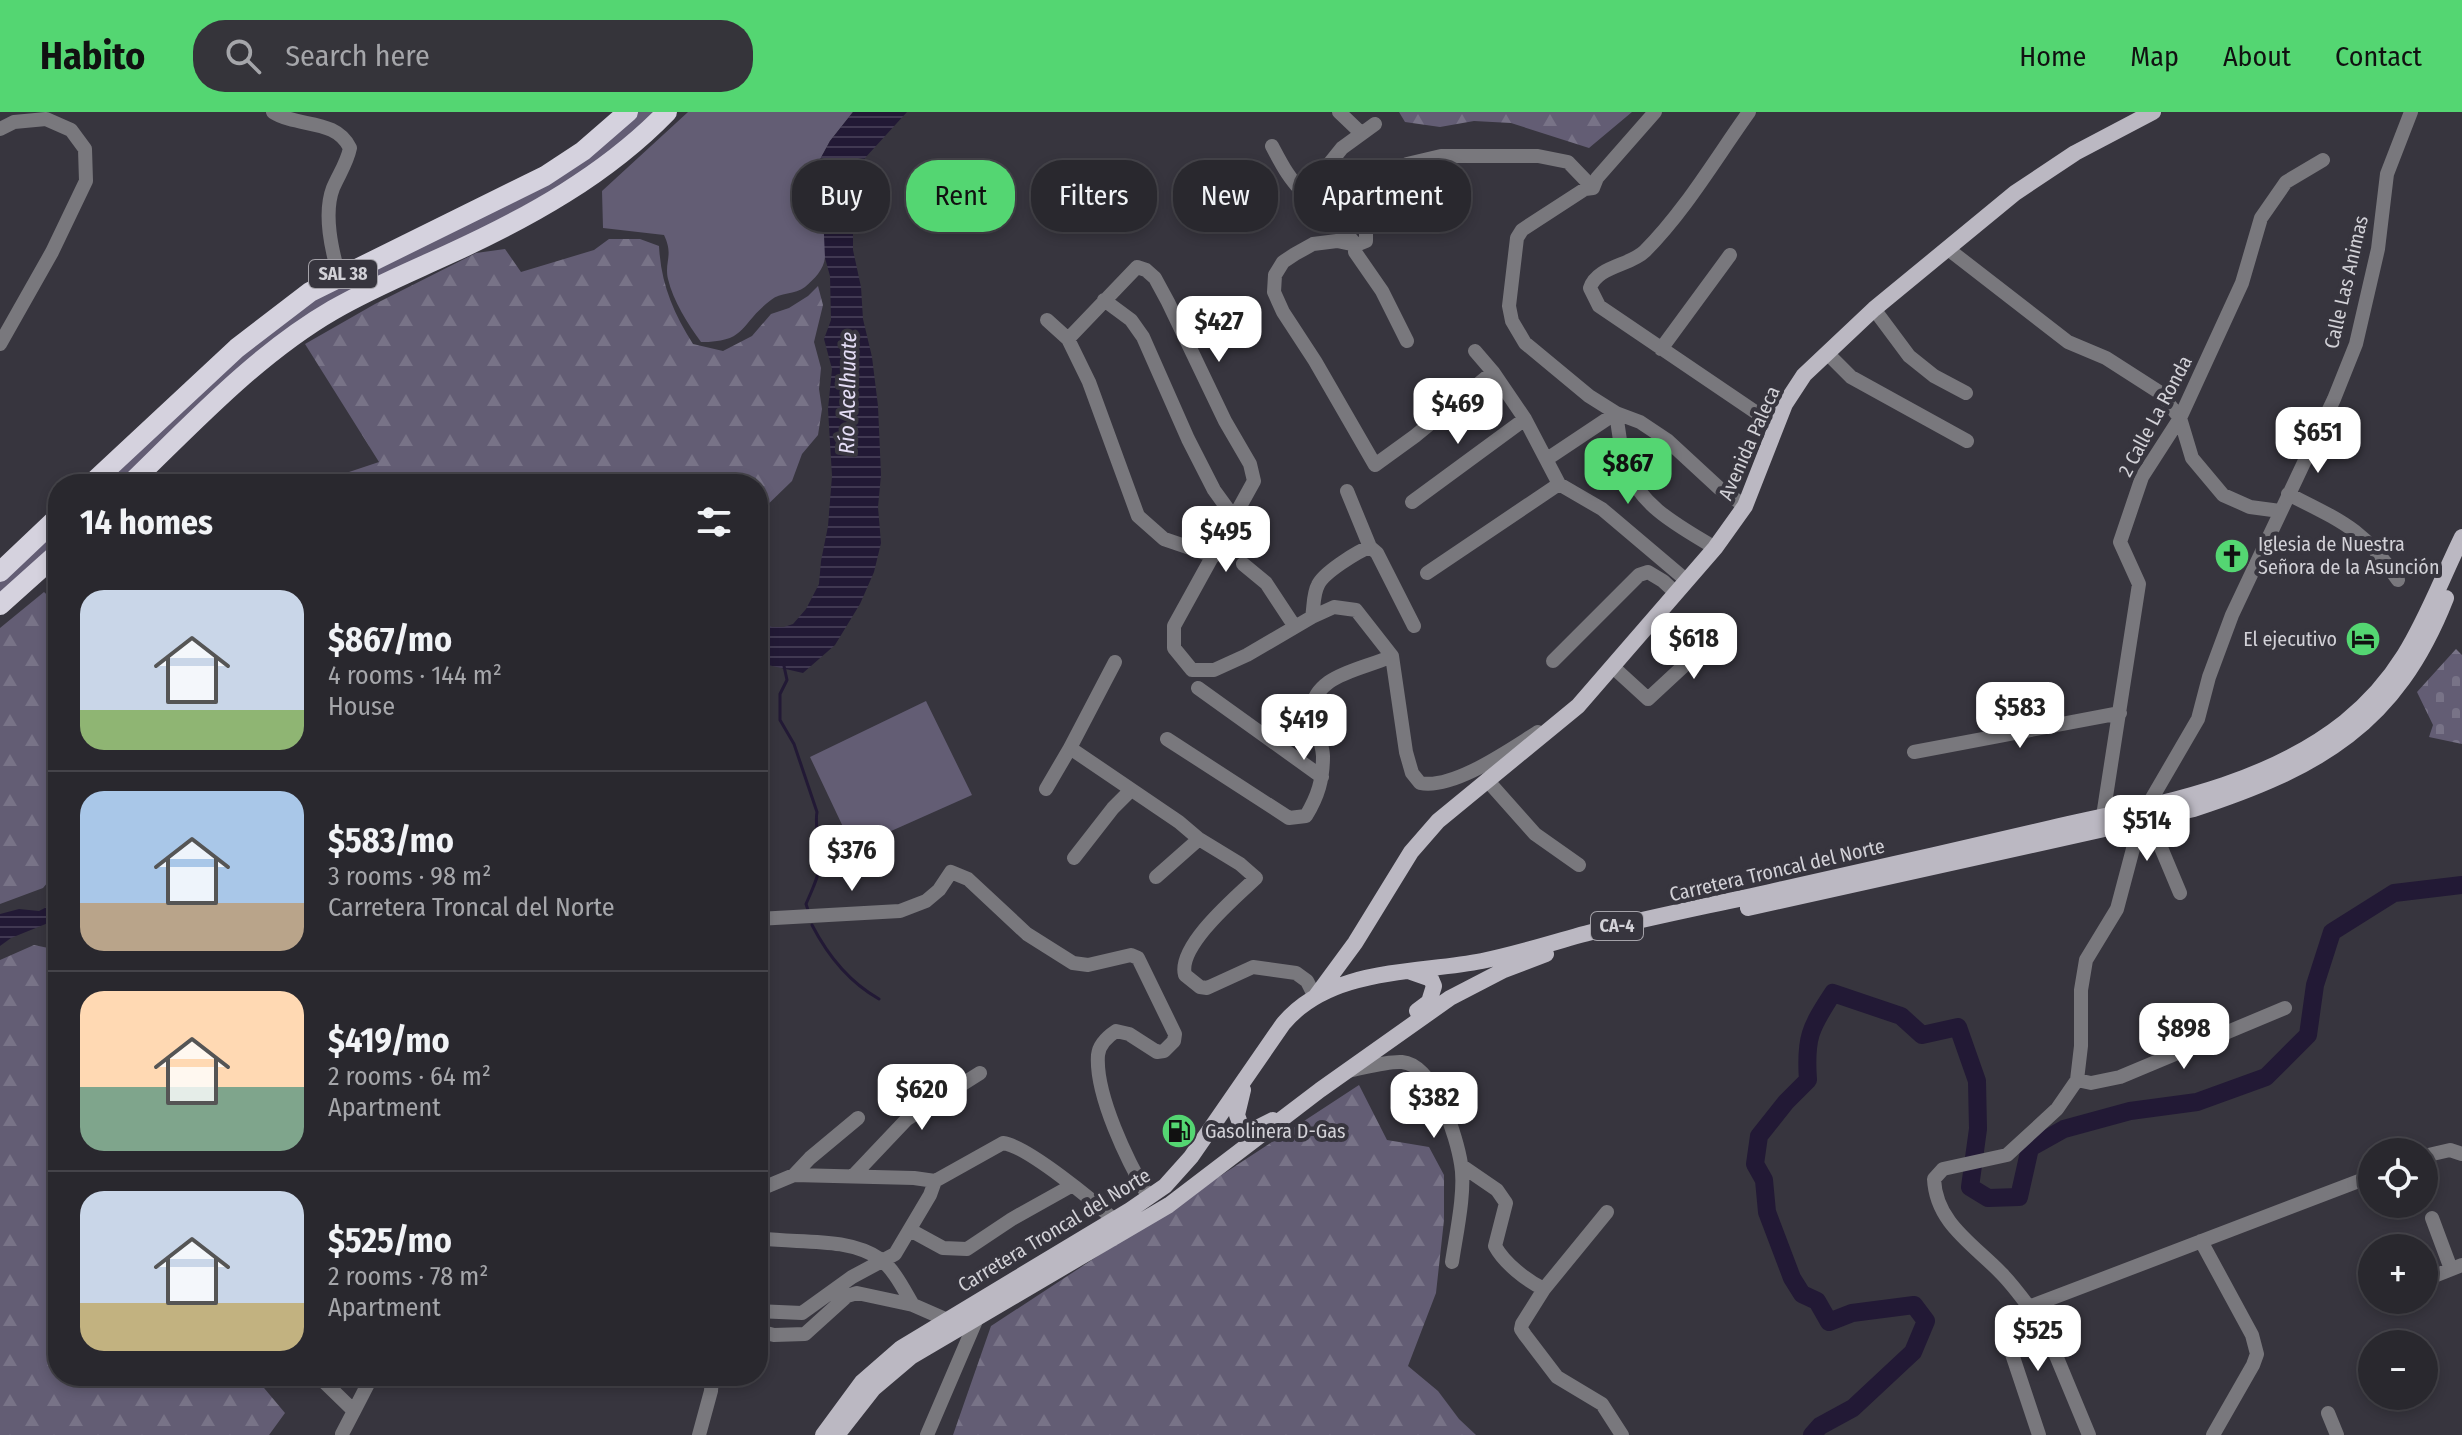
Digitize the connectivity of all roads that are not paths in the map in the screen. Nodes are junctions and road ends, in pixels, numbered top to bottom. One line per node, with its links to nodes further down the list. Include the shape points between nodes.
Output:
1 (273, 112): 21 (street, via 330,127 350,148 332,190 330,232)
2 (628, 112): 21 (highway, SAL 38, via 583,151 532,183)
3 (667, 112): 40 (highway, SAL 38, via 599,172 536,210 372,288 310,324)
4 (1339, 112): 11 (street)
5 (1655, 112): 16 (street)
6 (1749, 112): 28 (street, via 1643,254 1592,282 1599,306)
7 (2153, 112): 19 (main road, Avenida Paleca, via 2075,153 2015,193)
8 (2411, 112): 43 (street, Calle Las Animas, via 2387,174 2378,249 2356,344)
9 (1375, 124): 11 (street)
10 (0, 129): 27 (street, via 46,119 71,130 85,149 86,181)
11 (1361, 133): 13 (street)
12 (1272, 146): 15 (street)
13 (1332, 160)
14 (2323, 160): 34 (street, 2 Calle La Ronda, via 2286,182 2261,218 2242,283)
15 (1294, 181)
16 (1593, 188): 18 (street, via 1568,162 1538,156 1441,156 1407,164 1386,174 1366,205 1366,241); 33 (street, via 1522,230 1514,251 1509,306 1525,343)
17 (1346, 232): 18 (street)
18 (1356, 245): 26 (street, via 1355,252); 31 (street, via 1313,244 1295,254 1275,275 1274,292 1372,463 1378,465)
19 (1948, 249): 23 (main road, Avenida Paleca); 34 (street, via 2068,342 2106,358 2159,392)
20 (1730, 255): 28 (street)
21 (339, 276): 39 (highway, SAL 38, via 237,348)
22 (1104, 300): 25 (street); 47 (street, via 1131,320 1143,337 1188,439); 47 (street, via 1137,267 1155,278 1250,464 1254,481)
23 (1874, 309): 30 (main road, Avenida Paleca); 32 (street, via 1909,356)
24 (1047, 320): 25 (street)
25 (1068, 339): 52 (street, via 1138,516 1164,539)
26 (1407, 341)
27 (0, 344)
28 (1661, 349): 36 (street)
29 (1475, 351): 31 (street)
30 (1827, 353): 36 (main road, Avenida Paleca, via 1804,375); 37 (street, via 1851,377)
31 (1493, 372): 35 (street)
32 (1966, 393)
33 (1616, 413): 38 (street); 45 (street, via 1667,440); 51 (street, via 1626,468 1637,488 1659,513)
34 (2180, 418): 46 (street, via 2192,458 2223,495 2250,507); 71 (street, 2 Calle La Ronda, via 2142,477 2120,542 2139,584)
35 (1525, 419): 38 (street); 44 (street)
36 (1776, 426): 45 (main road, Avenida Paleca)
37 (1967, 441)
38 (1547, 459): 41 (street)
39 (101, 474)
40 (140, 474)
41 (1559, 484): 57 (street); 59 (street, via 1602,509)
42 (1347, 491): 50 (street)
43 (2288, 494): 46 (street, Calle Las Animas); 58 (street, via 2348,525 2379,552)
44 (1412, 502)
45 (1745, 506): 51 (main road, Avenida Paleca)
46 (2280, 511): 79 (street, Calle Las Animas, via 2232,615 2198,719)
47 (1235, 519): 52 (street)
48 (48, 526): 56 (highway)
49 (2462, 537): 79 (main road, Carretera Troncal del Norte / CA-4, via 2407,655 2348,720 2249,777)
50 (1370, 547): 61 (street, via 1321,580); 62 (street)
51 (1715, 548): 59 (main road, Avenida Paleca)
52 (1214, 556): 63 (street, via 1174,626 1174,648 1192,670 1214,670)
53 (2462, 561): 79 (main road, Carretera Troncal del Norte / CA-4, via 2416,663 2357,728 2313,760 2264,785 2194,809)
54 (48, 562): 60 (highway)
55 (1243, 564): 63 (street, via 1266,583)
56 (0, 572)
57 (1427, 573)
58 (2398, 580)
59 (1681, 586): 66 (street, via 1648,572 1639,575); 68 (main road, Avenida Paleca)
60 (0, 605)
61 (1312, 617): 63 (street); 65 (street, via 1334,607 1356,610)
62 (1414, 626)
63 (1295, 627)
64 (1716, 636): 68 (street, via 1648,699)
65 (1392, 656): 70 (street, via 1406,752 1420,783 1432,786 1460,777); 75 (street, via 1320,689 1312,706 1323,751)
66 (1553, 661)
67 (1115, 662): 73 (street)
68 (1613, 667): 70 (main road, Avenida Paleca)
69 (1198, 688): 75 (street)
70 (1578, 706): 76 (main road, Avenida Paleca)
71 (2120, 713): 74 (street); 80 (street, 2 Calle La Ronda)
72 (1167, 739): 75 (street, via 1289,818 1306,816)
73 (1070, 748): 77 (street); 78 (street)
74 (1914, 752)
75 (1322, 777)
76 (1487, 780): 84 (street, via 1535,834); 88 (main road, Avenida Paleca, via 1411,852)
77 (1046, 789)
78 (1131, 790): 82 (street); 83 (street)
79 (2149, 812): 80 (main road, Carretera Troncal del Norte / CA-4); 81 (main road, Carretera Troncal del Norte / CA-4); 86 (street)
80 (2103, 816): 89 (main road, Carretera Troncal del Norte / CA-4, via 1484,961)
81 (2132, 822): 93 (main road, Carretera Troncal del Norte / CA-4, via 1541,955 1450,998); 96 (street, via 2134,845 2117,909 2086,960)
82 (1199, 839): 85 (street); 91 (street, via 1256,878 1212,918 1185,961 1185,975 1207,988 1253,967 1282,970 1307,981)
83 (1074, 858)
84 (1579, 865)
85 (1156, 877)
86 (2180, 893)
87 (768, 918): 109 (street, via 900,911 926,901 951,872 968,879 1000,912 1073,963 1138,958 1174,1041 1157,1052 1116,1031 1098,1053 1117,1133)
88 (1359, 937): 90 (main road, via 1350,964); 91 (main road, Avenida Paleca)
89 (1409, 971): 90 (main road, Carretera Troncal del Norte / CA-4); 97 (main road, via 1431,979 1434,991 1429,1002)
90 (1362, 978): 91 (main road, Carretera Troncal del Norte / CA-4)
91 (1315, 997): 95 (main road, Carretera Troncal del Norte / CA-4, via 1290,1016)
92 (2285, 1008): 96 (street, via 2104,1083)
93 (1347, 1071): 97 (main road, Carretera Troncal del Norte / CA-4); 102 (street, via 1402,1062 1413,1066 1440,1098)
94 (980, 1073): 104 (street, via 907,1119)
95 (1246, 1077): 98 (main road, via 1237,1115 1241,1126 1255,1129); 109 (main road, Carretera Troncal del Norte / CA-4, via 1191,1157 1165,1186)
96 (2077, 1080): 122 (street, via 2057,1109 2007,1155 1948,1168 1934,1179 1946,1220)
97 (1320, 1090): 98 (main road, Carretera Troncal del Norte / CA-4)
98 (1300, 1107): 124 (main road, Carretera Troncal del Norte / CA-4, via 1157,1213)
99 (858, 1118): 103 (street)
100 (2438, 1153): 101 (street)
101 (2462, 1154)
102 (1462, 1166): 117 (street); 120 (street, via 1497,1190 1506,1203 1498,1252)
103 (794, 1175): 104 (street); 107 (street)
104 (853, 1176): 105 (street)
105 (935, 1181): 108 (street, via 1003,1143); 113 (street)
106 (2358, 1181): 115 (street)
107 (768, 1186)
108 (1071, 1186): 112 (street); 113 (street, via 967,1249 943,1248)
109 (1148, 1196): 112 (main road, Carretera Troncal del Norte / CA-4)
110 (1607, 1212): 120 (street)
111 (2432, 1218): 118 (street)
112 (1114, 1220): 125 (main road, Carretera Troncal del Norte / CA-4)
113 (910, 1230): 116 (street, via 895,1254)
114 (768, 1239): 116 (street, via 858,1248)
115 (2201, 1241): 122 (street); 140 (street, via 2257,1354)
116 (882, 1261): 121 (street); 123 (street, via 802,1313)
117 (1452, 1262)
118 (2457, 1267): 119 (street)
119 (2438, 1274)
120 (1544, 1289): 137 (street, via 1521,1329 1557,1377 1602,1404)
121 (913, 1305): 125 (street); 126 (street, via 857,1293 805,1334)
122 (2032, 1306): 138 (street, via 2011,1331 2009,1345); 139 (street)
123 (768, 1311)
124 (978, 1316): 135 (main road, Carretera Troncal del Norte / CA-4, via 897,1368 861,1402); 136 (street)
125 (945, 1319): 134 (main road, Carretera Troncal del Norte / CA-4, via 874,1370)
126 (768, 1334)
127 (328, 1386): 130 (street)
128 (367, 1386): 130 (street)
129 (711, 1386): 133 (street)
130 (354, 1411): 132 (street)
131 (2328, 1413): 141 (street)
132 (342, 1434)
133 (699, 1435)
134 (823, 1435)
135 (837, 1435)
136 (927, 1435)
137 (1622, 1435)
138 (2039, 1435)
139 (2089, 1435)
140 (2213, 1435)
141 (2337, 1435)

